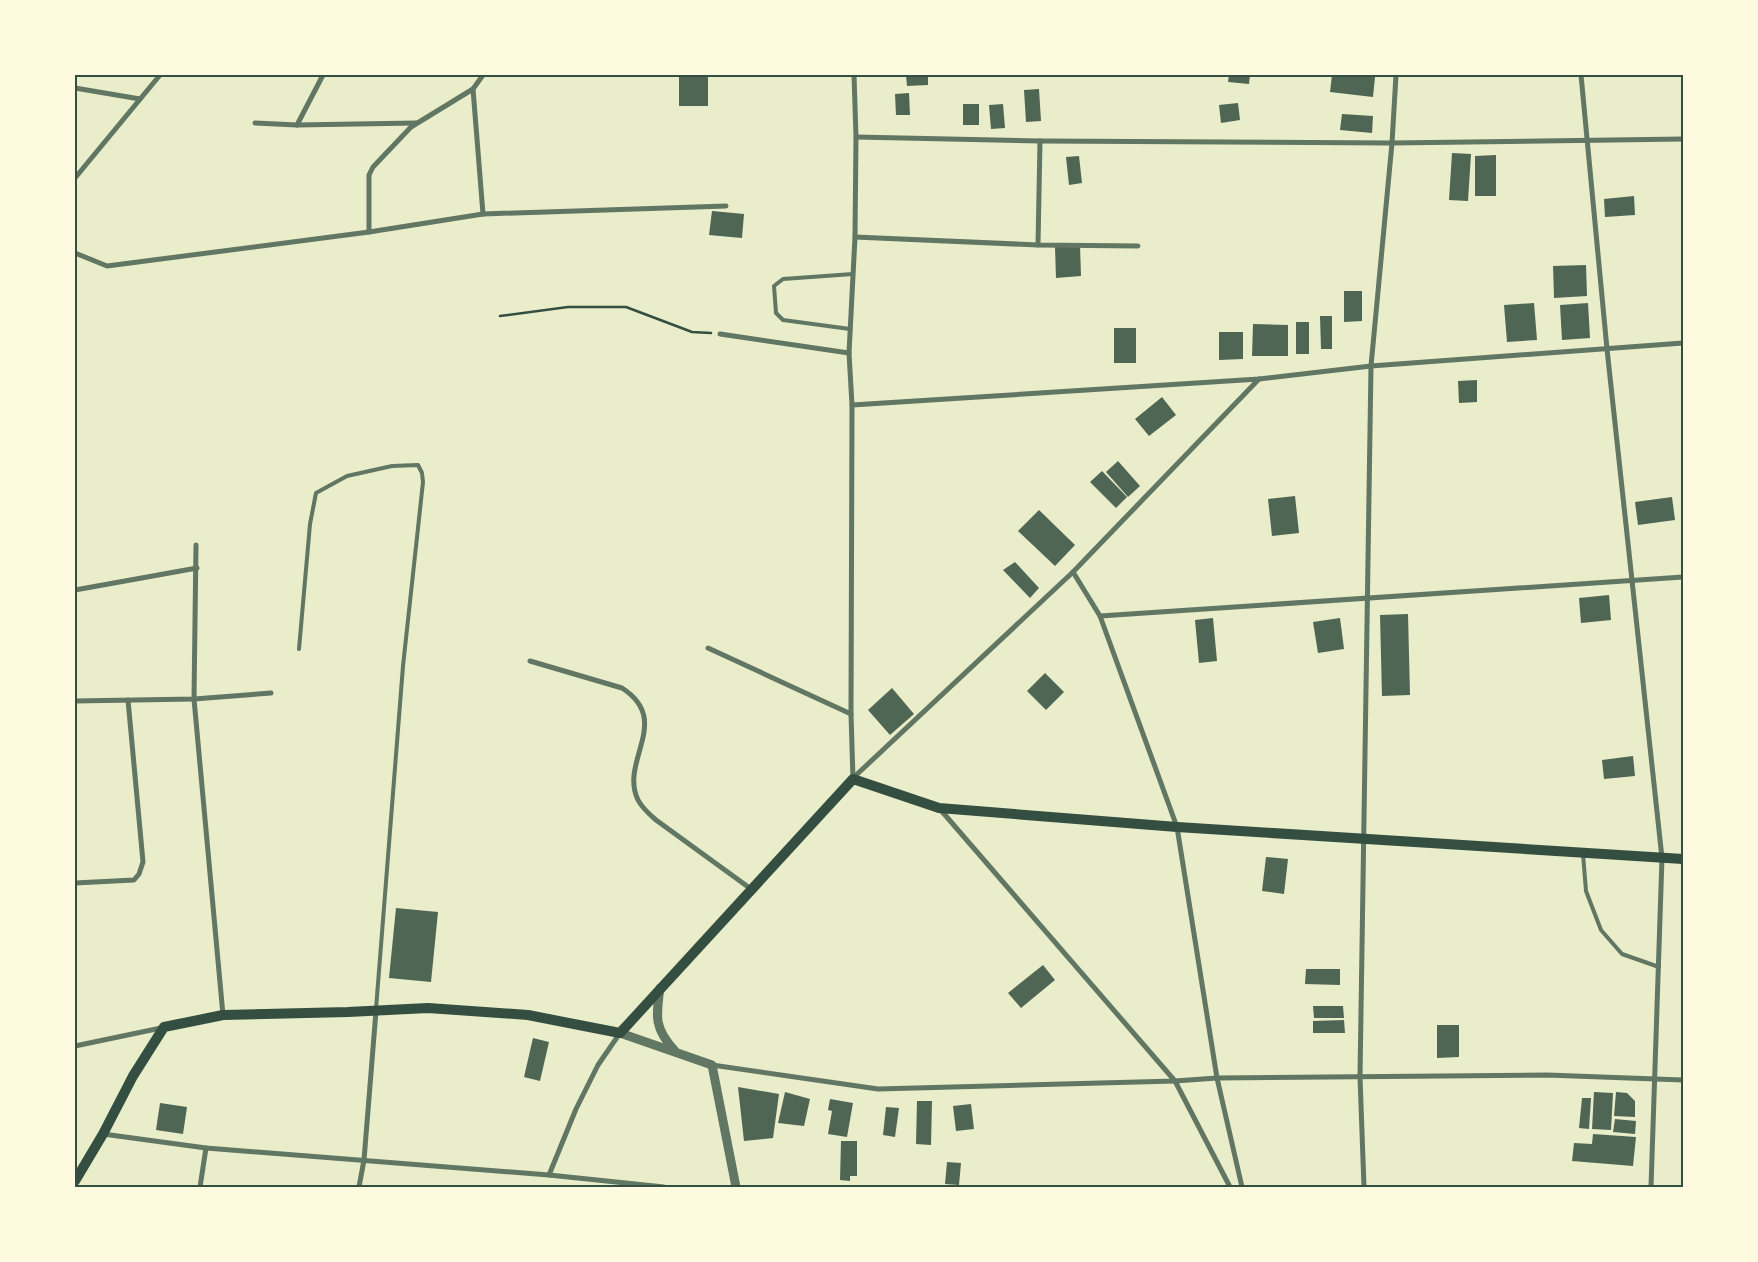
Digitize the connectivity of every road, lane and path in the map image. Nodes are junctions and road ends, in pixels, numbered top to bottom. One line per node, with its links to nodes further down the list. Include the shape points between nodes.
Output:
1 (160, 75): 9 (street)
2 (323, 75): 12 (street)
3 (484, 75): 8 (street)
4 (854, 75): 13 (street)
5 (1396, 75): 17 (street)
6 (1581, 75): 14 (street)
7 (75, 88): 9 (street)
8 (473, 89): 11 (street); 20 (street)
9 (140, 99): 18 (street)
10 (255, 123): 12 (street)
11 (416, 123): 12 (street); 21 (street, via 371,170)
12 (297, 125)
13 (856, 137): 16 (street); 22 (street)
14 (1588, 139): 15 (street); 17 (street); 31 (street)
15 (1683, 139)
16 (1040, 141): 17 (street); 23 (street)
17 (1392, 143): 33 (street)
18 (75, 178)
19 (726, 206): 20 (street)
20 (483, 214): 21 (street)
21 (368, 232): 25 (street, via 107,266)
22 (855, 237): 23 (street); 26 (street)
23 (1038, 245): 24 (street)
24 (1138, 246)
25 (75, 253)
26 (853, 274): 28 (street); 28 (lane, via 784,279 774,286 776,313 783,320)
27 (500, 316): 29 (path, via 568,307 626,307 692,332)
28 (850, 329): 32 (street)
29 (720, 334): 32 (street)
30 (1683, 343): 31 (street)
31 (1607, 349): 33 (street); 40 (street)
32 (849, 353): 35 (street)
33 (1371, 366): 34 (street); 42 (street)
34 (1259, 379): 35 (street); 38 (street)
35 (852, 405): 51 (street)
36 (196, 544): 37 (street)
37 (197, 568): 41 (street); 48 (street)
38 (1073, 572): 43 (street); 52 (street)
39 (1683, 577): 40 (street)
40 (1632, 580): 42 (street); 57 (street)
41 (75, 590)
42 (1368, 598): 43 (street); 55 (street)
43 (1100, 616): 54 (street)
44 (708, 648): 51 (street)
45 (299, 649): 63 (lane, via 310,524 316,493 347,476 392,466 418,465 423,482 403,666)
46 (530, 661): 60 (street, via 622,688 631,694 644,715 645,726 634,785 644,810)
47 (271, 693): 48 (street)
48 (194, 699): 49 (street); 64 (street)
49 (128, 700): 50 (street); 59 (street, via 143,862 134,880)
50 (75, 701)
51 (851, 714): 52 (street)
52 (853, 779): 53 (main road); 60 (main road)
53 (939, 808): 54 (main road); 74 (street)
54 (1177, 827): 55 (main road); 71 (street)
55 (1363, 838): 56 (main road); 70 (street)
56 (1583, 853): 57 (main road); 61 (lane, via 1586,891 1601,930 1622,954)
57 (1662, 858): 58 (main road); 61 (street)
58 (1683, 860)
59 (75, 883)
60 (751, 889): 62 (main road)
61 (1659, 967): 72 (street)
62 (660, 988): 66 (main road); 68 (street, via 656,1015 663,1038)
63 (376, 1011): 64 (main road); 66 (main road, via 428,1008 528,1015); 77 (street)
64 (223, 1015): 65 (main road)
65 (164, 1027): 67 (street); 75 (main road, via 133,1076)
66 (620, 1033): 68 (street); 78 (street, via 598,1065 576,1109)
67 (75, 1046)
68 (676, 1053): 69 (street)
69 (712, 1065): 74 (street, via 878,1089); 83 (street)
70 (1360, 1077): 71 (street); 72 (street, via 1546,1075); 86 (street)
71 (1217, 1078): 74 (street); 85 (street)
72 (1656, 1078): 73 (street); 87 (street)
73 (1683, 1080)
74 (1175, 1081): 84 (street)
75 (103, 1134): 76 (street); 79 (main road)
76 (206, 1148): 77 (street); 80 (street)
77 (364, 1160): 78 (street); 81 (street)
78 (549, 1175): 82 (street)
79 (75, 1181)
80 (200, 1187)
81 (359, 1187)
82 (664, 1187)
83 (736, 1187)
84 (1230, 1187)
85 (1242, 1187)
86 (1364, 1187)
87 (1651, 1187)

